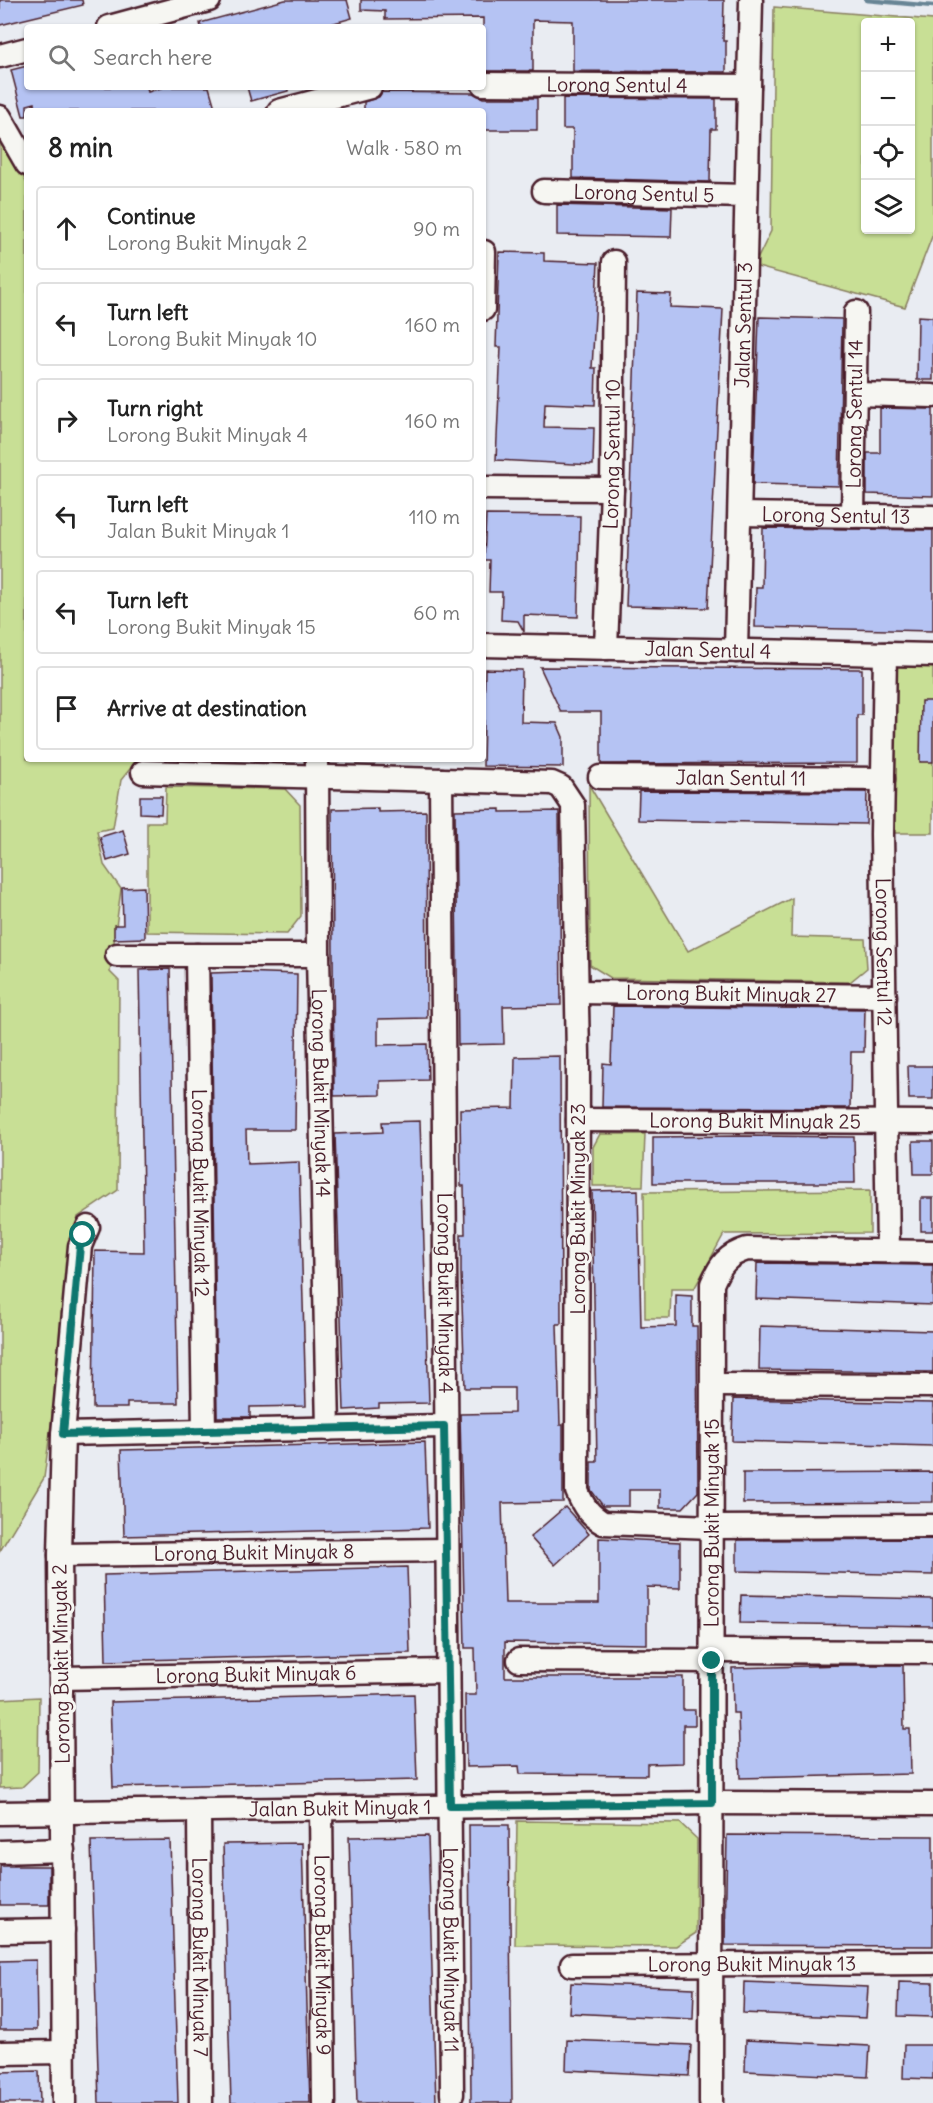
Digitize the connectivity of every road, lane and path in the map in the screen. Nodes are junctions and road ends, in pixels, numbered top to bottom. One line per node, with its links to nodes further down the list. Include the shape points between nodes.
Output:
1 (209, 0): 3 (street)
2 (751, 0): 8 (street, Jalan Sentul 3)
3 (164, 6): 4 (street)
4 (117, 24)
5 (24, 50): 6 (street)
6 (0, 56)
7 (486, 84): 8 (street, Lorong Sentul 4)
8 (749, 87): 14 (street, Jalan Sentul 3)
9 (358, 97): 10 (street)
10 (296, 108)
11 (0, 117): 12 (street)
12 (24, 159)
13 (544, 190): 14 (street, Lorong Sentul 5)
14 (746, 196): 21 (street, Jalan Sentul 3)
15 (614, 262): 20 (street, Lorong Sentul 10)
16 (856, 312): 17 (street, Lorong Sentul 14)
17 (855, 394): 18 (street); 22 (street, Lorong Sentul 14)
18 (933, 396)
19 (486, 488): 20 (street)
20 (612, 489): 25 (street, Lorong Sentul 10)
21 (740, 514): 22 (street, Lorong Sentul 13); 26 (street, Jalan Sentul 3)
22 (853, 516): 23 (street, Lorong Sentul 13)
23 (933, 517)
24 (486, 645): 25 (street, Jalan Sentul 4)
25 (606, 648): 26 (street, Jalan Sentul 4)
26 (736, 651): 27 (street, Jalan Sentul 4)
27 (885, 654): 28 (street, Jalan Sentul 4); 32 (street, Lorong Sentul 12)
28 (933, 655)
29 (317, 768): 30 (street); 33 (street); 36 (street, Lorong Bukit Minyak 14)
30 (143, 772)
31 (600, 777): 32 (street, Jalan Sentul 11)
32 (883, 779): 38 (street, Lorong Sentul 12)
33 (441, 780): 37 (street, Lorong Bukit Minyak 23, via 552,783 561,787 573,805); 47 (street, Lorong Bukit Minyak 4)
34 (117, 955): 35 (street)
35 (197, 955): 36 (street); 49 (street, Lorong Bukit Minyak 12)
36 (318, 955): 48 (street, Lorong Bukit Minyak 14)
37 (577, 992): 38 (street, Lorong Bukit Minyak 27); 39 (street, Lorong Bukit Minyak 23)
38 (885, 996): 40 (street, Lorong Sentul 12)
39 (578, 1120): 40 (street, Lorong Bukit Minyak 25); 52 (street, Lorong Bukit Minyak 23, via 577,1491 587,1511 603,1522)
40 (886, 1121): 41 (street, Lorong Bukit Minyak 25); 43 (street, Lorong Sentul 12)
41 (933, 1122)
42 (88, 1227): 50 (street, Lorong Bukit Minyak 2, via 80,1246)
43 (888, 1251): 44 (street); 45 (street, Lorong Bukit Minyak 15, via 747,1249 732,1254 718,1268 712,1284)
44 (933, 1252)
45 (713, 1385): 46 (street); 52 (street, Lorong Bukit Minyak 15)
46 (933, 1386)
47 (444, 1426): 48 (street); 53 (street, Lorong Bukit Minyak 4)
48 (328, 1429): 49 (street)
49 (204, 1431): 50 (street)
50 (63, 1434): 54 (street, Lorong Bukit Minyak 2)
51 (933, 1526): 52 (street, Lorong Bukit Minyak 23)
52 (713, 1527): 56 (street, Lorong Bukit Minyak 15)
53 (446, 1550): 54 (street, Lorong Bukit Minyak 8); 58 (street, Lorong Bukit Minyak 4)
54 (60, 1555): 59 (street, Lorong Bukit Minyak 2)
55 (933, 1652): 56 (street)
56 (712, 1656): 57 (street); 60 (street, Lorong Bukit Minyak 15)
57 (519, 1660)
58 (448, 1671): 59 (street, Lorong Bukit Minyak 6); 62 (street, Lorong Bukit Minyak 4)
59 (62, 1678): 65 (street, Lorong Bukit Minyak 2)
60 (712, 1803): 61 (street, Jalan Bukit Minyak 1); 62 (street, Jalan Bukit Minyak 1); 72 (street, Lorong Bukit Minyak 15)
61 (933, 1804)
62 (450, 1806): 63 (street, Jalan Bukit Minyak 1); 76 (street, Lorong Bukit Minyak 11)
63 (321, 1808): 64 (street, Jalan Bukit Minyak 1); 79 (street, Lorong Bukit Minyak 9)
64 (199, 1810): 65 (street, Jalan Bukit Minyak 1); 78 (street, Lorong Bukit Minyak 7)
65 (63, 1812): 66 (street, Jalan Bukit Minyak 1); 67 (street, Lorong Bukit Minyak 2)
66 (0, 1813)
67 (63, 1850): 68 (street); 69 (street, Lorong Bukit Minyak 2)
68 (0, 1852)
69 (63, 1930): 70 (street); 74 (street, Lorong Bukit Minyak 2)
70 (0, 1931)
71 (933, 1963): 72 (street, Lorong Bukit Minyak 13)
72 (712, 1964): 73 (street, Lorong Bukit Minyak 13); 80 (street, Lorong Bukit Minyak 15)
73 (572, 1965)
74 (64, 2052): 75 (street); 77 (street, Lorong Bukit Minyak 2)
75 (0, 2053)
76 (452, 2094)
77 (64, 2103)
78 (201, 2103)
79 (324, 2103)
80 (711, 2103)

